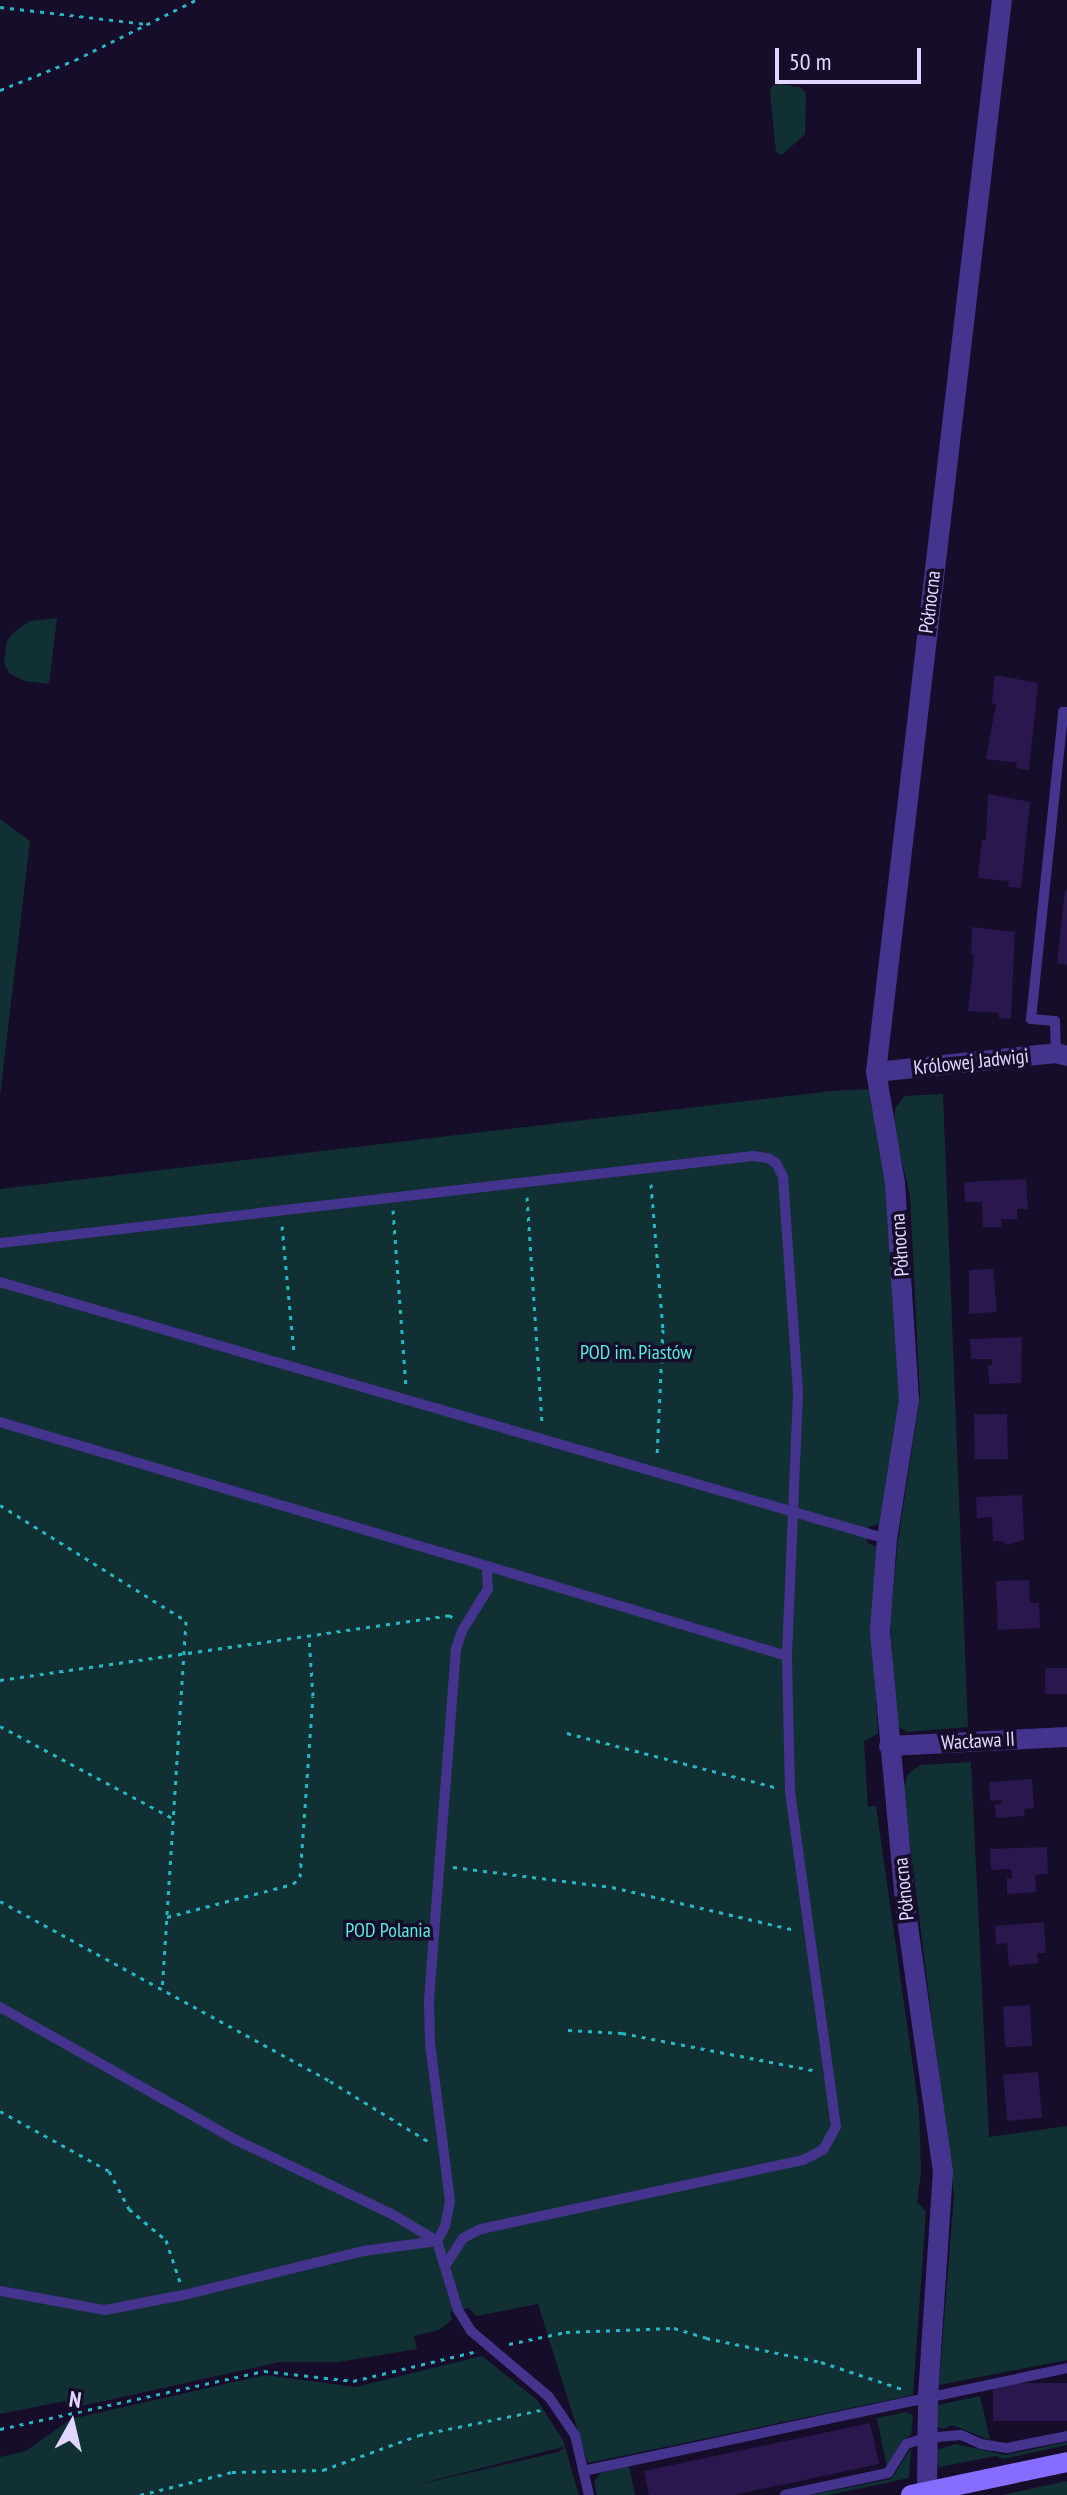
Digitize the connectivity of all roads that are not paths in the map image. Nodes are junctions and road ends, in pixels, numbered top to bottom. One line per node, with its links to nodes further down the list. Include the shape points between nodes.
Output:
1 (1002, 0): 4 (street, Północna)
2 (1067, 712): 3 (lane, via 1031,1019 1055,1021)
3 (1061, 1054): 4 (street, Królowej Jadwigi)
4 (876, 1072): 9 (street, Północna, via 895,1183 909,1400)
5 (0, 1243): 8 (lane, via 753,1156 776,1163 783,1177 798,1393)
6 (0, 1282): 8 (lane)
7 (0, 1422): 10 (lane)
8 (795, 1514): 9 (lane); 11 (lane)
9 (887, 1539): 13 (street, Północna, via 880,1630)
10 (487, 1566): 11 (lane); 15 (lane, via 488,1589 456,1649 429,2002 450,2201)
11 (787, 1656): 16 (lane, via 790,1791 836,2111 832,2140 814,2155 481,2229 463,2238)
12 (1067, 1737): 13 (street, Wacława II)
13 (889, 1746): 19 (street, Północna, via 906,1912 943,2172)
14 (0, 2007): 15 (lane, via 236,2140)
15 (437, 2241): 16 (lane); 17 (lane, via 363,2251 105,2310)
16 (445, 2266): 23 (lane, via 458,2310 471,2331 549,2397 575,2435)
17 (0, 2291)
18 (1067, 2368): 19 (lane)
19 (920, 2397): 21 (street, Północna); 23 (lane)
20 (1067, 2436): 21 (lane, via 1007,2448 961,2435)
21 (926, 2438): 25 (street, Północna); 27 (lane, via 906,2444 888,2473)
22 (1067, 2462): 24 (street)
23 (583, 2471): 26 (lane)
24 (965, 2490): 25 (street)
25 (919, 2493)
26 (589, 2495)
27 (785, 2495)

